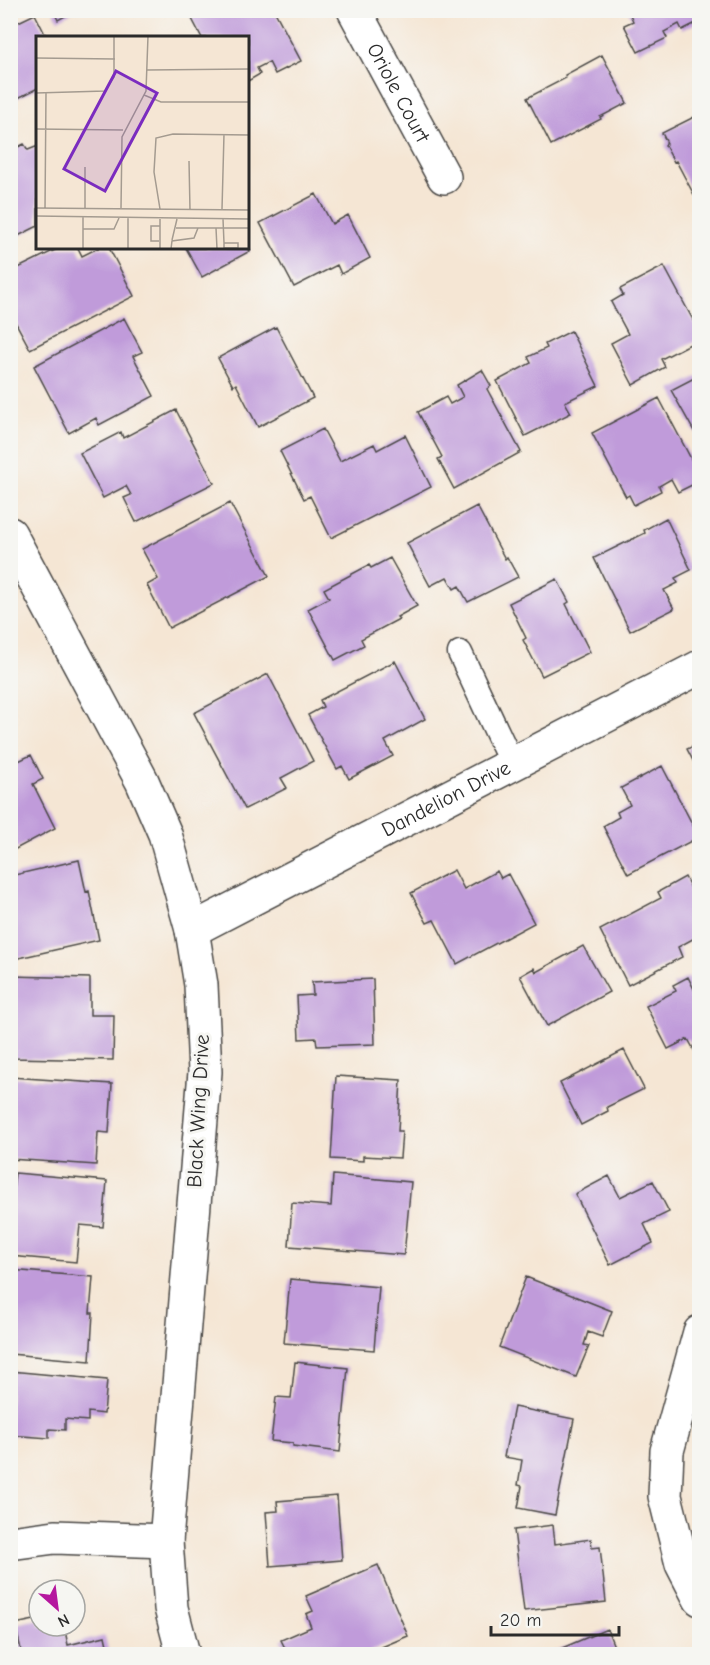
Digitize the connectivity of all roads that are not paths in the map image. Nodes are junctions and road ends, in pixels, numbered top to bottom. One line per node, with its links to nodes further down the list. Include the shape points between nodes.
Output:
1 (354, 10): 2 (street, Oriole Court)
2 (444, 177)
3 (10, 534): 7 (street, Black Wing Drive, via 142,781 165,834)
4 (460, 653): 6 (lane)
5 (699, 667): 6 (street, Dandelion Drive)
6 (512, 765): 7 (street, Dandelion Drive)
7 (192, 930): 9 (street, Black Wing Drive, via 201,985 205,1072)
8 (699, 1332): 11 (street, via 667,1450 665,1496 682,1564)
9 (166, 1541): 10 (street, via 54,1537); 12 (street, Black Wing Drive, via 171,1608)
10 (10, 1543)
11 (699, 1599)
12 (183, 1654)

